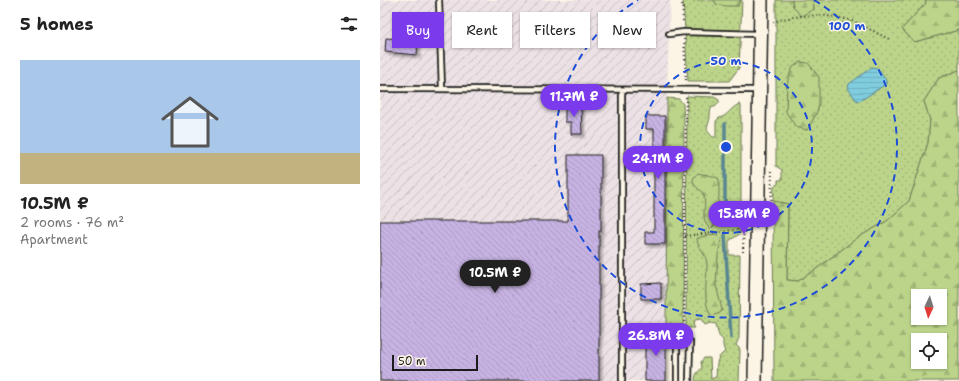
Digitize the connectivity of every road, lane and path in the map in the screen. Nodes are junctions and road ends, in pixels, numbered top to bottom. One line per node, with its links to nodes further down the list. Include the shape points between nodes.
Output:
1 (439, 0): 9 (lane)
2 (682, 0): 5 (path)
3 (761, 0): 4 (main road)
4 (760, 30): 5 (lane); 7 (path, via 782,19 821,15 852,21); 12 (main road)
5 (684, 32): 6 (lane); 11 (path)
6 (669, 34)
7 (891, 40)
8 (380, 89): 9 (lane)
9 (442, 89): 10 (lane)
10 (622, 90): 11 (lane); 16 (lane)
11 (686, 90): 12 (lane); 14 (path)
12 (760, 90): 19 (main road)
13 (744, 229): 14 (path)
14 (685, 236): 15 (path)
15 (684, 342): 17 (lane, via 677,341); 18 (lane, via 690,342)
16 (622, 381)
17 (678, 381)
18 (689, 381)
19 (755, 381)

